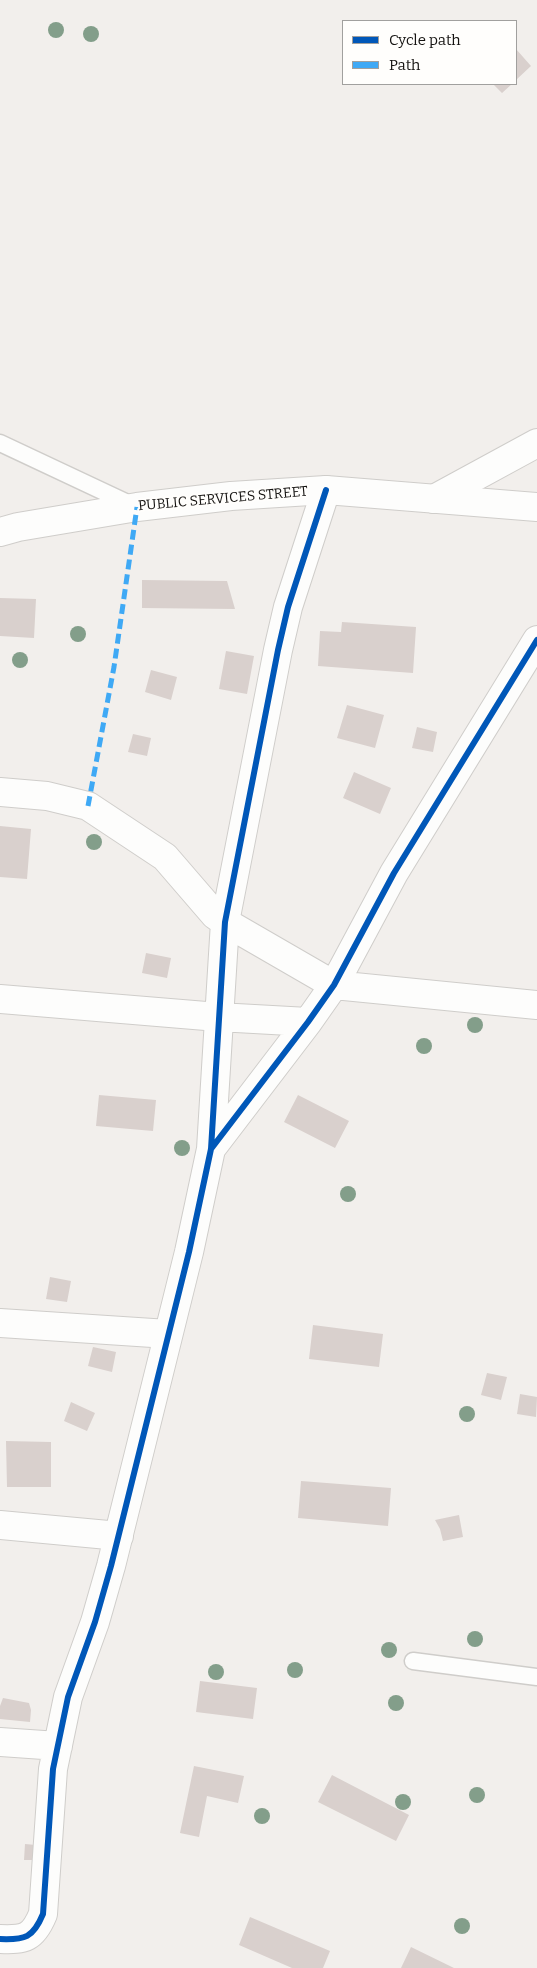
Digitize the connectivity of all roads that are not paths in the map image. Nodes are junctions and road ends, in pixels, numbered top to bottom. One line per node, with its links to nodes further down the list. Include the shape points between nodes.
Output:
1 (0, 443): 5 (lane)
2 (537, 443): 4 (street)
3 (326, 490): 4 (street, PUBLIC SERVICES STREET); 5 (street, PUBLIC SERVICES STREET, via 231,496); 10 (street, via 288,607)
4 (434, 499): 6 (street, PUBLIC SERVICES STREET)
5 (137, 507): 7 (street, PUBLIC SERVICES STREET)
6 (537, 507)
7 (0, 532)
8 (537, 640): 11 (street, via 394,872)
9 (0, 792): 10 (street, via 46,796 88,806 165,857)
10 (225, 922): 11 (street); 14 (street)
11 (334, 985): 13 (street); 15 (street)
12 (0, 999): 14 (street)
13 (537, 1005)
14 (218, 1017): 15 (street); 16 (street)
15 (308, 1022): 16 (street)
16 (211, 1149): 18 (street)
17 (0, 1323): 18 (street)
18 (168, 1334): 20 (street)
19 (0, 1525): 20 (street)
20 (119, 1536): 24 (street, via 68,1697)
21 (413, 1661): 22 (lane)
22 (537, 1677)
23 (0, 1742): 24 (street)
24 (58, 1746): 25 (street, via 53,1769 43,1914 31,1936)
25 (0, 1939)

